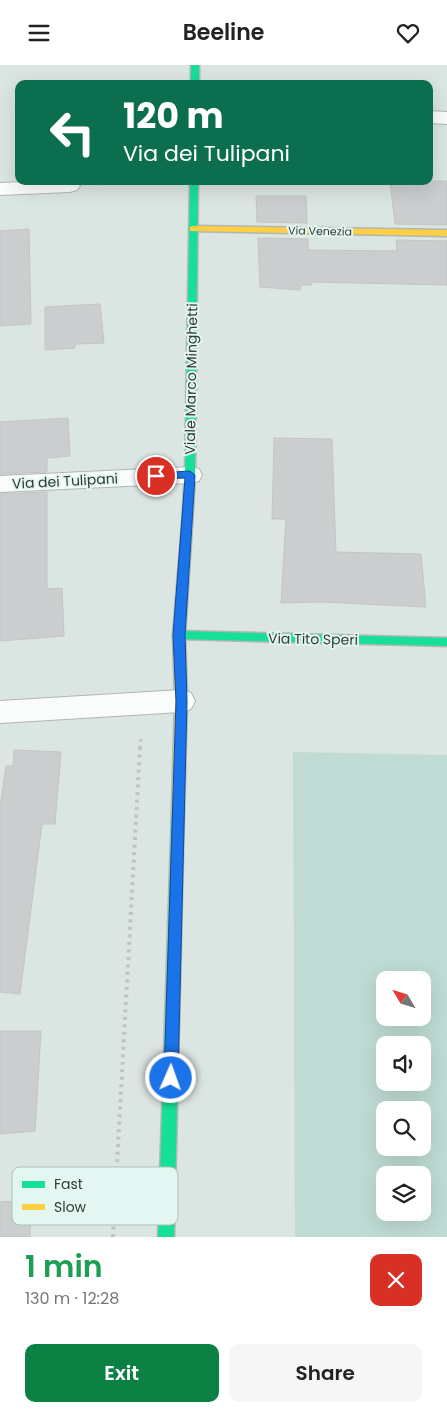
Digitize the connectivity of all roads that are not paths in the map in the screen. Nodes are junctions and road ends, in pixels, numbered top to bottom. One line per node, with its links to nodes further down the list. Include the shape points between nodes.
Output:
1 (195, 65): 2 (street)
2 (195, 80)
3 (433, 117): 4 (street)
4 (447, 118)
5 (194, 185): 8 (street, Viale Marco Minghetti)
6 (70, 186): 7 (street)
7 (0, 189)
8 (193, 229): 9 (street, Via Venezia); 10 (street, Viale Marco Minghetti)
9 (447, 233)
10 (190, 475): 11 (street, Via dei Tulipani); 12 (street, Viale Marco Minghetti)
11 (0, 484)
12 (179, 635): 13 (street, Via Tito Speri); 14 (street, Viale Marco Minghetti)
13 (447, 642)
14 (181, 701): 15 (street); 16 (street, Viale Marco Minghetti)
15 (0, 712)
16 (168, 1167)

